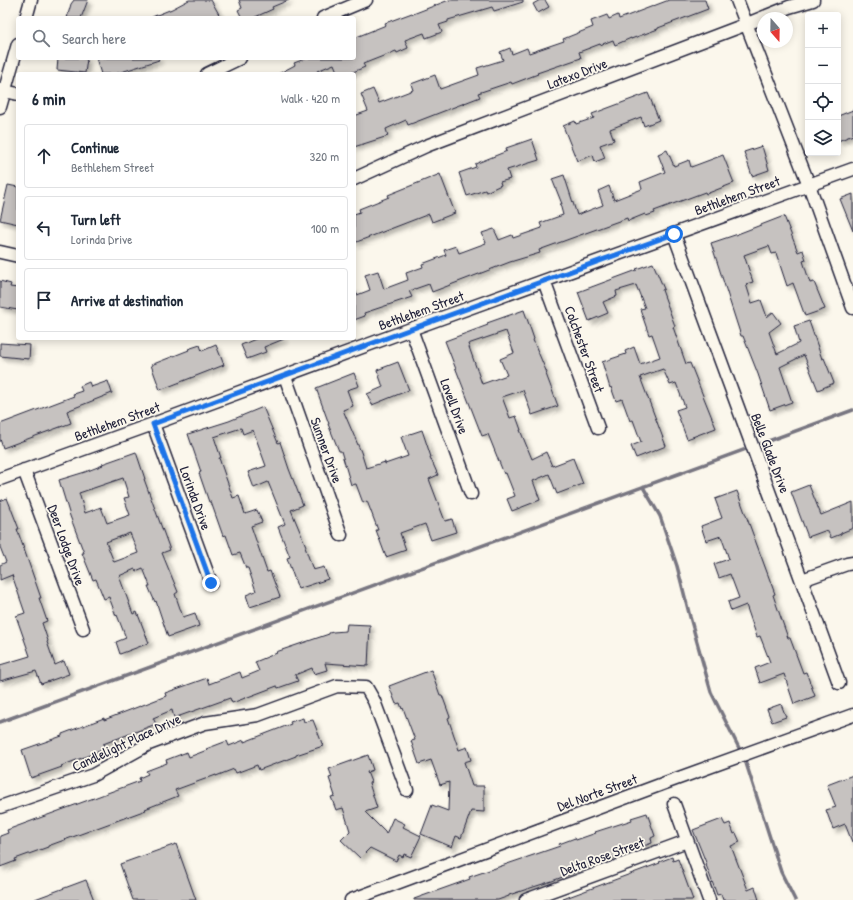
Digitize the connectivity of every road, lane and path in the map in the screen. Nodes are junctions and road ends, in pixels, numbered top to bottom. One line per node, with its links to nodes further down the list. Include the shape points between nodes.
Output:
1 (31, 0): 5 (street)
2 (366, 0): 6 (street)
3 (737, 0): 7 (street)
4 (813, 0): 7 (street, Latexo Drive)
5 (27, 16)
6 (328, 16)
7 (747, 24): 15 (street, Latexo Drive, via 426,146); 16 (street)
8 (16, 50): 11 (street)
9 (236, 60): 10 (street)
10 (211, 72)
11 (2, 90): 12 (street); 13 (street)
12 (16, 94)
13 (0, 107)
14 (853, 169): 16 (street, Bethlehem Street)
15 (356, 179)
16 (808, 185): 17 (street, Bethlehem Street); 21 (street)
17 (674, 234): 20 (street, Bethlehem Street); 31 (street, Belle Glade Drive)
18 (0, 252): 19 (street)
19 (16, 256)
20 (544, 281): 22 (street, Bethlehem Street); 25 (street, Colchester Street)
21 (853, 308)
22 (411, 329): 23 (street, Bethlehem Street); 28 (street, Lavell Drive)
23 (284, 376): 24 (street, Bethlehem Street); 29 (street, Sumner Drive)
24 (153, 424): 26 (street, Bethlehem Street); 32 (street, Lorinda Drive)
25 (598, 428)
26 (24, 470): 27 (street, Bethlehem Street); 33 (street, Deer Lodge Drive)
27 (0, 479)
28 (471, 494)
29 (341, 535)
30 (853, 563): 31 (street)
31 (802, 580): 34 (street, Belle Glade Drive)
32 (211, 583)
33 (83, 629)
34 (839, 683)
35 (853, 715): 40 (street, Del Norte Street)
36 (407, 790): 38 (street, Candlelight Place Drive, via 366,686 337,686 258,715 205,723 149,744 93,775)
37 (674, 804): 39 (street)
38 (0, 808)
39 (687, 841): 41 (street, Delta Rose Street); 42 (street)
40 (352, 900)
41 (526, 900)
42 (709, 900)

